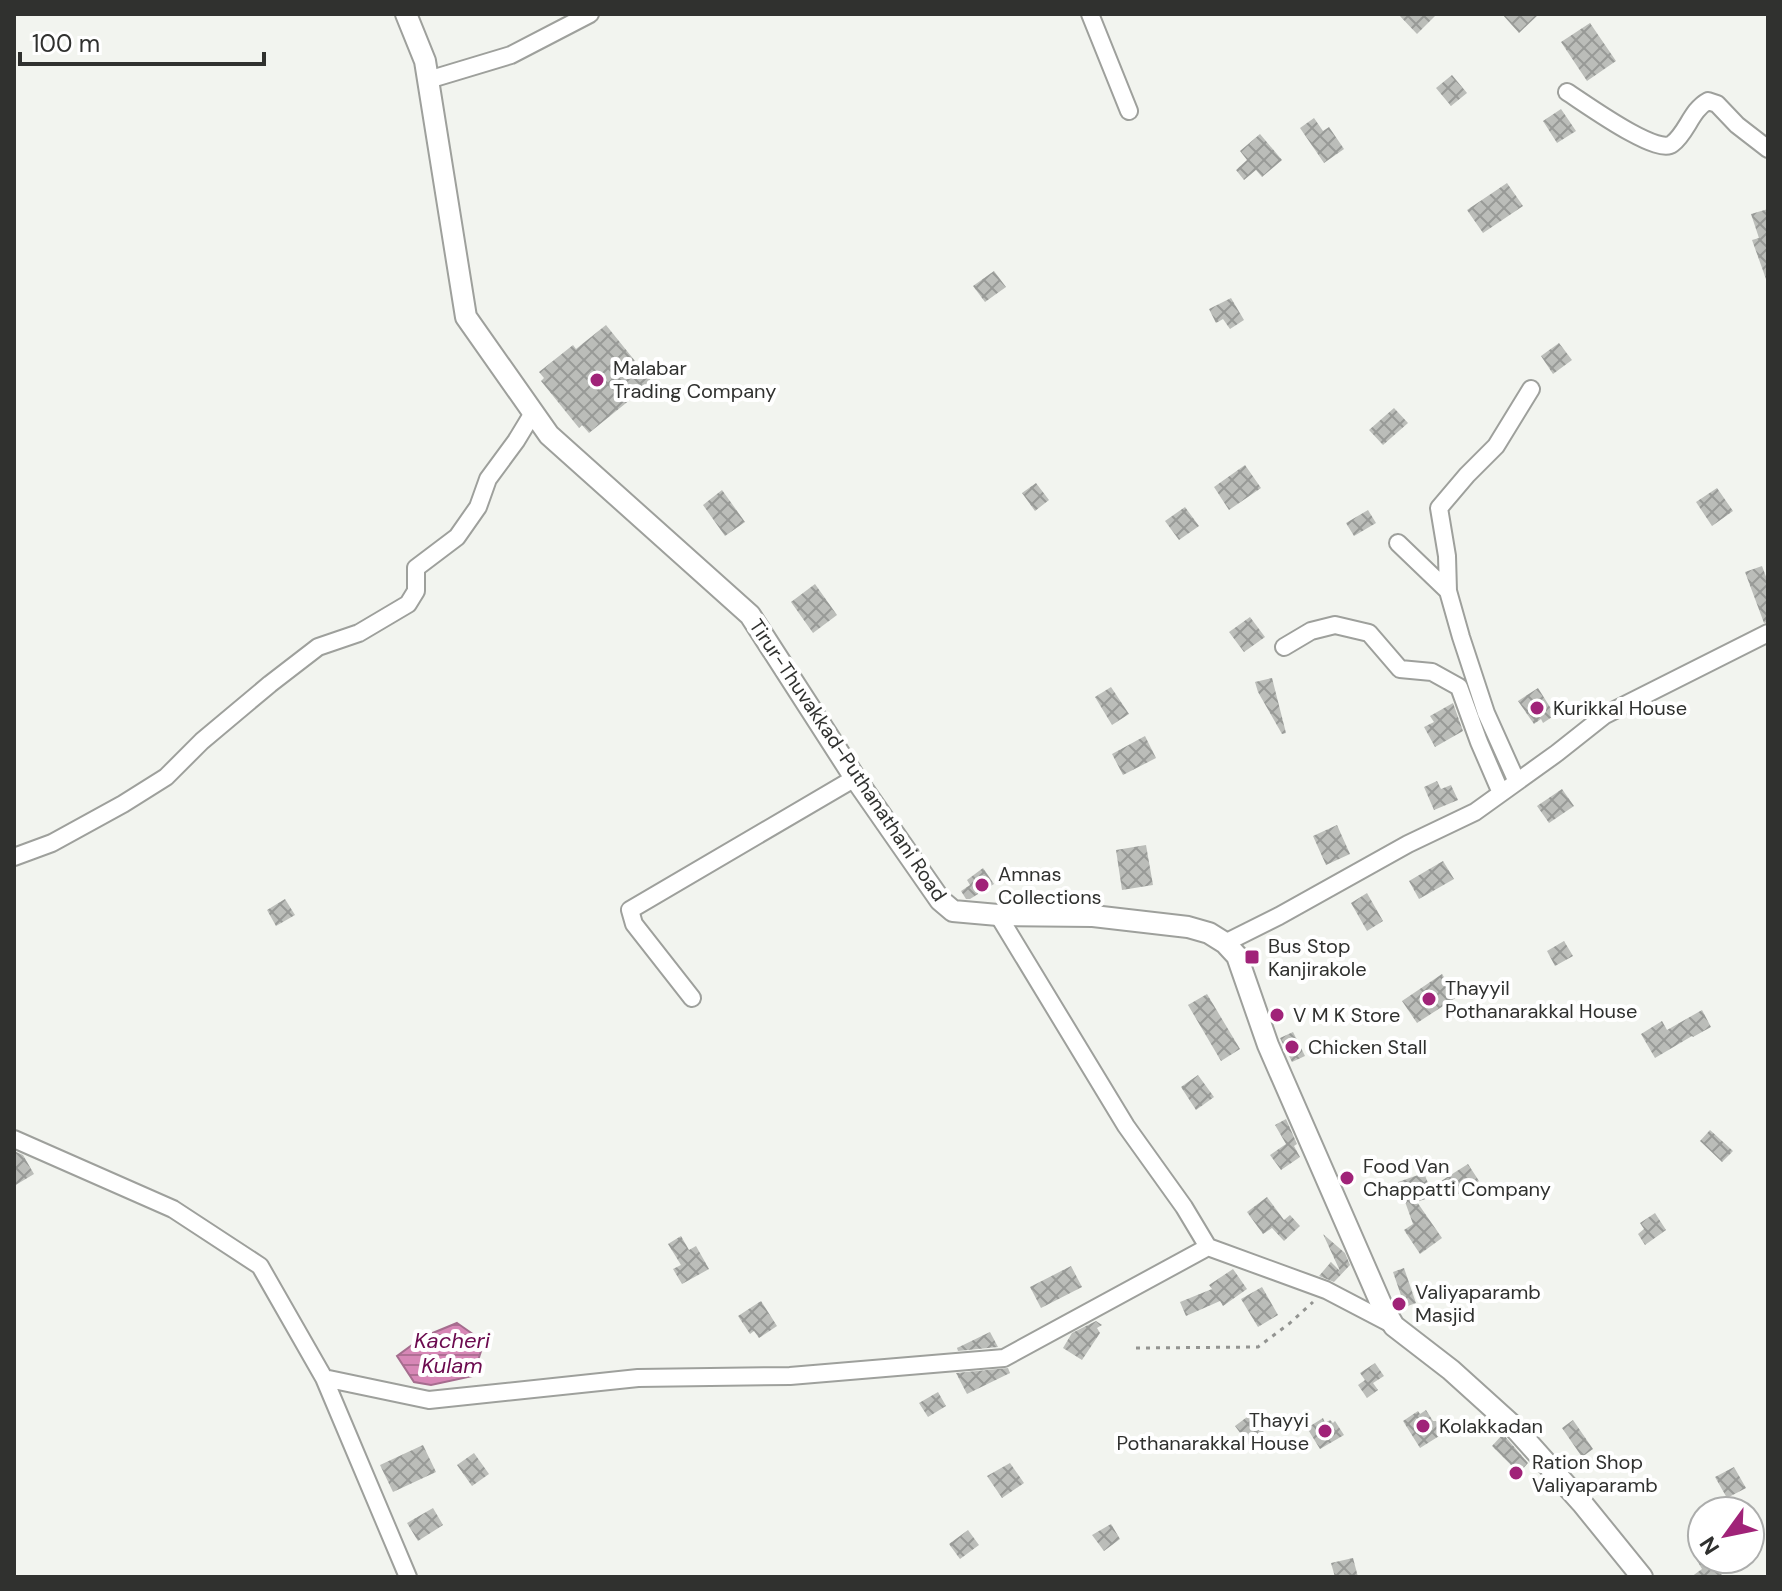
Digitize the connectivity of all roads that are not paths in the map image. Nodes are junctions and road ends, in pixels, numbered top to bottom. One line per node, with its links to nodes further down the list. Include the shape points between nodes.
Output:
1 (406, 14): 4 (main road, Tirur-Thuvakkad-Puthanathani Road)
2 (590, 14): 4 (street, via 511,55)
3 (1090, 14): 6 (street)
4 (428, 80): 9 (main road, Tirur-Thuvakkad-Puthanathani Road, via 466,317)
5 (1567, 92): 7 (street, via 1634,134 1666,147 1708,101)
6 (1129, 111)
7 (1768, 149)
8 (1531, 389): 11 (street, via 1496,446 1439,508)
9 (533, 413): 14 (main road, Tirur-Thuvakkad-Puthanathani Road, via 549,435 750,615); 17 (street, via 457,537 416,568 416,591 408,604 359,633 318,647 166,777 52,843)
10 (1398, 543): 11 (street)
11 (1448, 591): 15 (street, via 1486,713)
12 (1768, 633): 15 (street, via 1605,715)
13 (1284, 647): 16 (street, via 1335,625 1369,633 1400,669 1432,672 1459,687)
14 (855, 778): 18 (main road, Tirur-Thuvakkad-Puthanathani Road, via 940,900 953,911); 20 (street, via 630,910 634,924)
15 (1517, 782): 16 (street)
16 (1501, 793): 19 (street, via 1475,812)
17 (14, 857)
18 (998, 915): 19 (main road, Tirur-Thuvakkad-Puthanathani Road, via 1093,916 1188,927); 22 (street, via 1126,1126)
19 (1225, 943): 23 (main road, via 1237,956 1268,1045)
20 (692, 998)
21 (14, 1139): 24 (street, via 173,1209 260,1266)
22 (1208, 1247): 23 (street, via 1326,1290); 24 (street, via 1004,1358 790,1376 638,1378 429,1400)
23 (1394, 1326): 26 (main road, via 1513,1426)
24 (324, 1378): 25 (street)
25 (408, 1577)
26 (1642, 1577)

